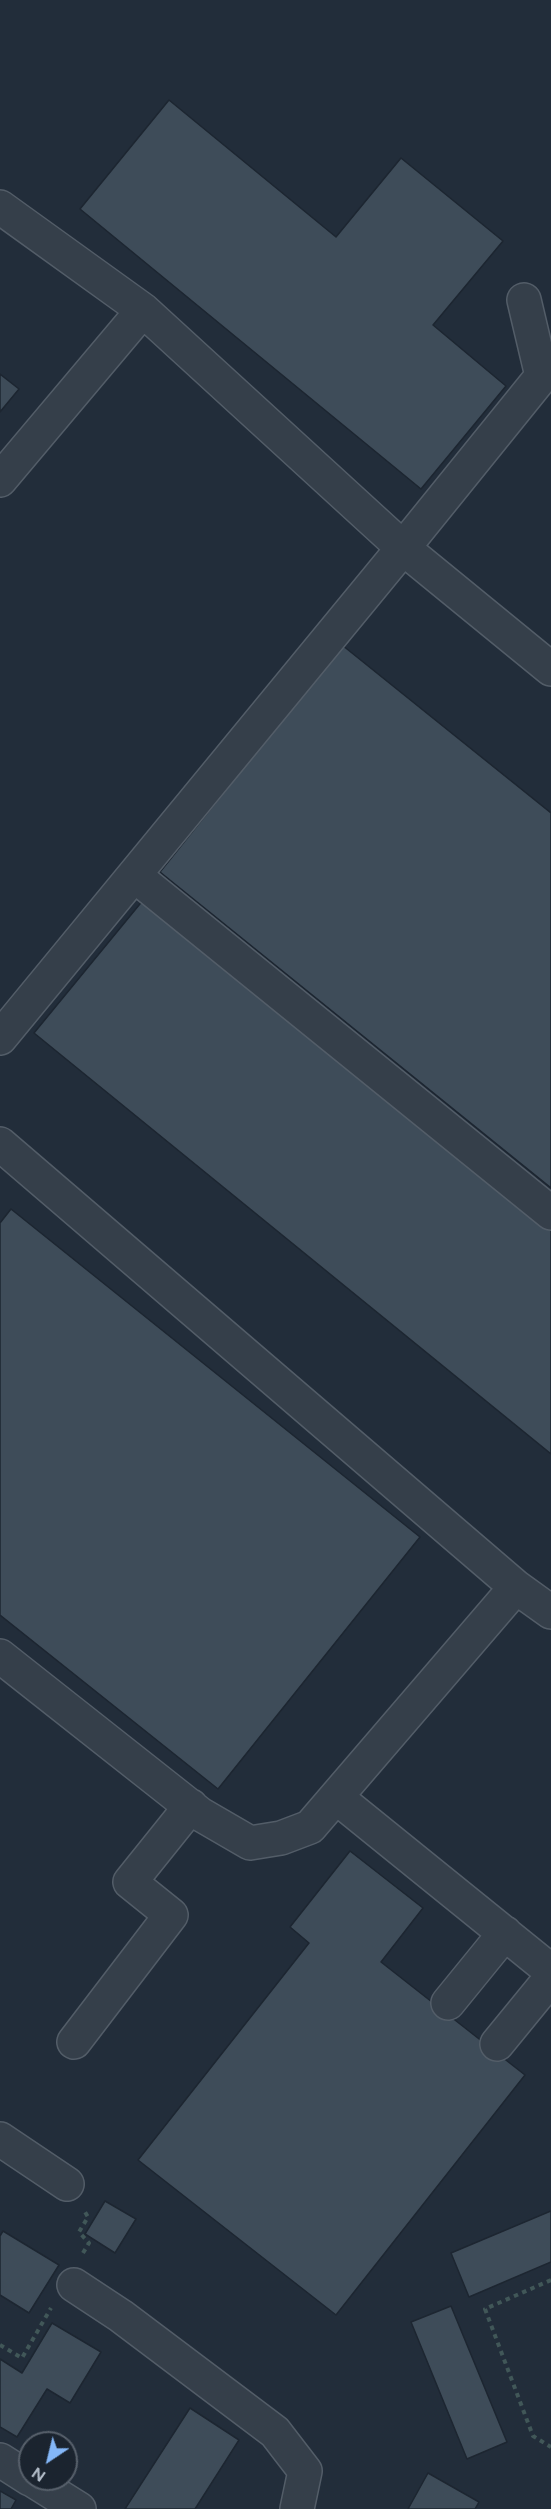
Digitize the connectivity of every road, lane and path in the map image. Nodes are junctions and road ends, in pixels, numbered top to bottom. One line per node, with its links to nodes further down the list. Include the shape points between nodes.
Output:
1 (0, 207): 3 (street)
2 (524, 300): 5 (street, via 542,376)
3 (143, 310): 4 (street); 5 (street)
4 (0, 480)
5 (403, 548): 6 (street); 7 (street)
6 (551, 669)
7 (134, 875): 8 (street); 10 (street)
8 (0, 1038)
9 (0, 1144): 11 (street)
10 (551, 1213)
11 (516, 1587): 12 (street); 14 (street)
12 (551, 1612)
13 (0, 1656): 15 (street)
14 (336, 1797): 15 (street, via 310,1827 281,1838 250,1843); 16 (street)
15 (191, 1806): 20 (street, via 130,1882 171,1915)
16 (505, 1933): 17 (street); 19 (street)
17 (551, 1971)
18 (551, 1978): 21 (street)
19 (448, 2003)
20 (74, 2042)
21 (497, 2044)
22 (0, 2139): 23 (street)
23 (67, 2184)
24 (551, 2280): 26 (path, via 484,2309 533,2436)
25 (74, 2285): 31 (street, via 275,2432 305,2471)
26 (551, 2447)
27 (0, 2460): 28 (street)
28 (18, 2471)
29 (50, 2491): 30 (street)
30 (79, 2509)
31 (297, 2509)

